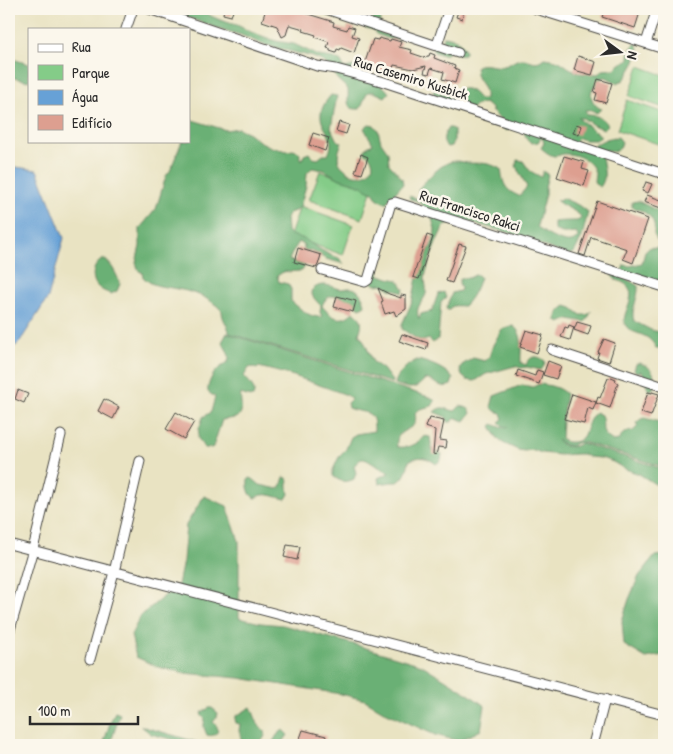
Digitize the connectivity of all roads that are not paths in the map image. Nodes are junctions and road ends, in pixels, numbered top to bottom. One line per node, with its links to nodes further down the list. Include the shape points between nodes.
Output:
1 (133, 9): 7 (street)
2 (149, 9): 12 (street, Rua Casemiro Kusbick, via 317,66 381,82)
3 (326, 9): 9 (street)
4 (449, 9): 9 (street)
5 (536, 9): 8 (street)
6 (657, 9): 8 (street)
7 (126, 28)
8 (646, 43): 10 (street)
9 (437, 45): 11 (street)
10 (664, 49)
11 (458, 53)
12 (664, 174)
13 (322, 270): 14 (street, Rua Francisco Rakci, via 365,282 368,280 391,203 394,202)
14 (664, 287)
15 (552, 350): 16 (street)
16 (664, 387)
17 (61, 435): 20 (street)
18 (140, 461): 21 (street)
19 (9, 544): 20 (street)
20 (32, 550): 21 (street); 22 (street)
21 (114, 572): 23 (street); 24 (street)
22 (9, 633)
23 (90, 659)
24 (605, 699): 25 (street); 26 (street)
25 (664, 715)
26 (593, 745)

